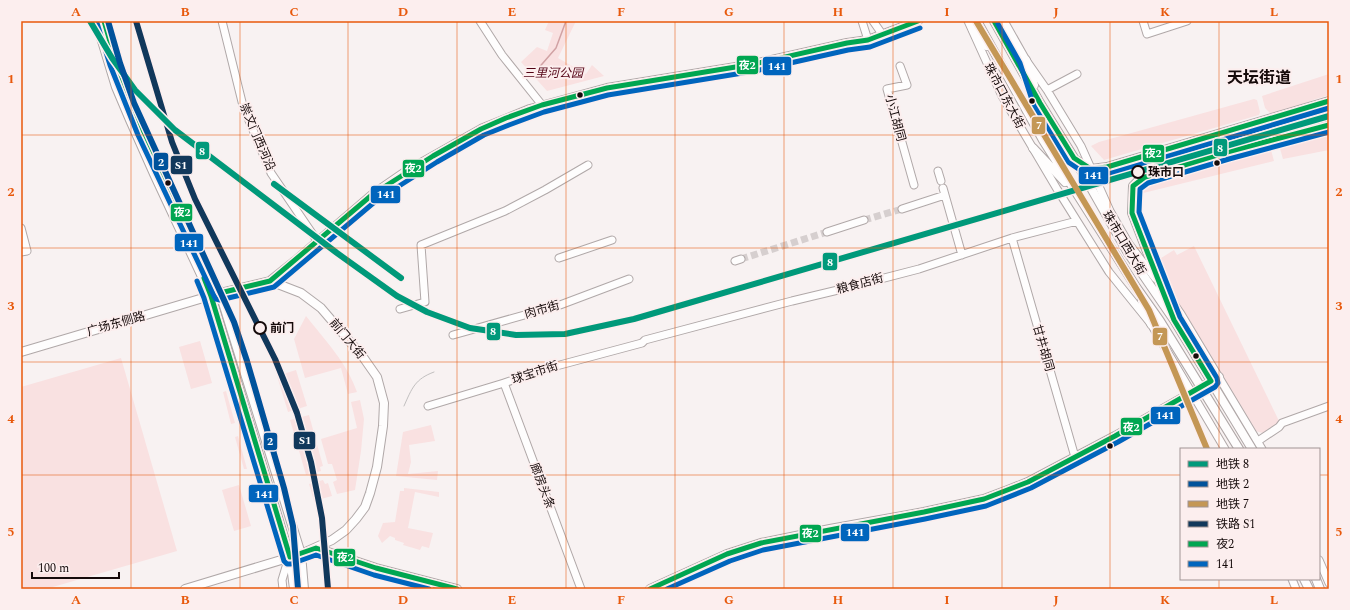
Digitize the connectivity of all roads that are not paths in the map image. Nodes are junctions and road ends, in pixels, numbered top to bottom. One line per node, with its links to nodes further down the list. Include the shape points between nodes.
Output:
1 (96, 21): 52 (main road, via 116,87)
2 (104, 21): 51 (main road, via 116,62 144,132)
3 (222, 21): 42 (street, 崇文门西河沿, via 242,106 271,173)
4 (480, 21): 24 (street, via 502,55)
5 (862, 21): 16 (street)
6 (873, 21): 15 (street)
7 (918, 21): 15 (main road)
8 (968, 21): 14 (street, 珠市口东大街)
9 (977, 21): 17 (main road, 珠市口东大街)
10 (994, 21): 23 (main road)
11 (1004, 21): 18 (street)
12 (1143, 21): 13 (street, via 1147,34)
13 (1187, 21)
14 (973, 30): 17 (main road); 26 (street, 珠市口东大街, via 1002,96)
15 (882, 34): 16 (main road)
16 (868, 40): 24 (main road, via 754,64 607,88)
17 (999, 58): 33 (main road, 珠市口东大街, via 1043,140)
18 (1026, 60): 21 (street); 23 (main road)
19 (900, 66): 31 (street, 小江胡同, via 907,85 887,89)
20 (1078, 74): 21 (street)
21 (1047, 90): 29 (street, via 1081,146)
22 (1329, 101): 29 (main road, via 1107,167)
23 (1040, 102): 27 (main road)
24 (542, 105): 42 (main road, via 481,129 405,172 373,194)
25 (1329, 125): 49 (main road, via 1228,152 1138,181 1133,186 1132,213)
26 (1033, 148): 32 (street, 珠市口东大街); 33 (main road)
27 (1074, 158): 29 (main road); 44 (main road, 珠市口西大街)
28 (588, 165): 53 (street, via 505,211 421,245 425,302)
29 (1090, 169): 49 (street, 珠市口西大街, via 1110,212 1129,244)
30 (938, 171): 34 (street)
31 (914, 185)
32 (1057, 189): 37 (street, 珠市口西大街)
33 (1076, 194): 50 (main road, 珠市口西大街)
34 (945, 195): 35 (street); 45 (street)
35 (902, 208)
36 (864, 220): 39 (street)
37 (1078, 221): 40 (street, 粮食店街); 55 (street, 珠市口西大街, via 1109,272)
38 (21, 228): 43 (street)
39 (827, 232)
40 (1012, 238): 45 (street, 粮食店街); 71 (street, 甘井胡同)
41 (612, 240): 46 (street)
42 (318, 242): 48 (main road)
43 (24, 251)
44 (1128, 253): 49 (main road); 54 (main road, 珠市口西大街)
45 (962, 255): 57 (street, 粮食店街, via 919,269 792,300 645,340)
46 (559, 258)
47 (629, 279): 56 (street, 肉市街, via 560,304)
48 (270, 281): 51 (main road, 广场东侧路); 72 (main road, 前门大街, via 301,292 321,308 372,369 384,403 377,467 367,500 346,530)
49 (1159, 282): 54 (main road); 59 (street, 珠市口西大街)
50 (1136, 287): 55 (main road); 62 (main road, 珠市口西大街)
51 (220, 293): 52 (main road, 广场东侧路); 73 (main road)
52 (211, 296): 58 (main road, 广场东侧路); 74 (main road)
53 (400, 310)
54 (1174, 320): 60 (main road, 珠市口西大街)
55 (1151, 324): 63 (street, 珠市口西大街)
56 (453, 335)
57 (642, 343): 61 (street, 球宝市街, via 545,369)
58 (21, 352)
59 (1219, 377): 60 (main road); 66 (street, 珠市口西大街)
60 (1211, 381): 62 (main road); 69 (main road, 珠市口西大街)
61 (504, 383): 64 (street, 球宝市街); 82 (street, 廊房头条)
62 (1200, 387): 63 (main road); 68 (main road, 珠市口西大街)
63 (1192, 392): 67 (street, 珠市口西大街); 71 (main road)
64 (428, 406)
65 (1329, 406): 66 (street, via 1282,424)
66 (1258, 441): 70 (street, 珠市口西大街)
67 (1224, 448)
68 (1238, 448)
69 (1251, 448)
70 (1262, 448)
71 (1075, 457): 83 (main road, via 1028,482 984,499 761,543 727,554)
72 (316, 548): 73 (main road); 81 (main road, via 369,566)
73 (301, 554): 74 (main road); 80 (main road)
74 (290, 557): 77 (main road); 78 (street, via 282,580); 79 (main road)
75 (1320, 562): 76 (street)
76 (1329, 583)
77 (185, 589)
78 (283, 589)
79 (294, 589)
80 (304, 589)
81 (457, 589)
82 (581, 589)
83 (650, 589)

